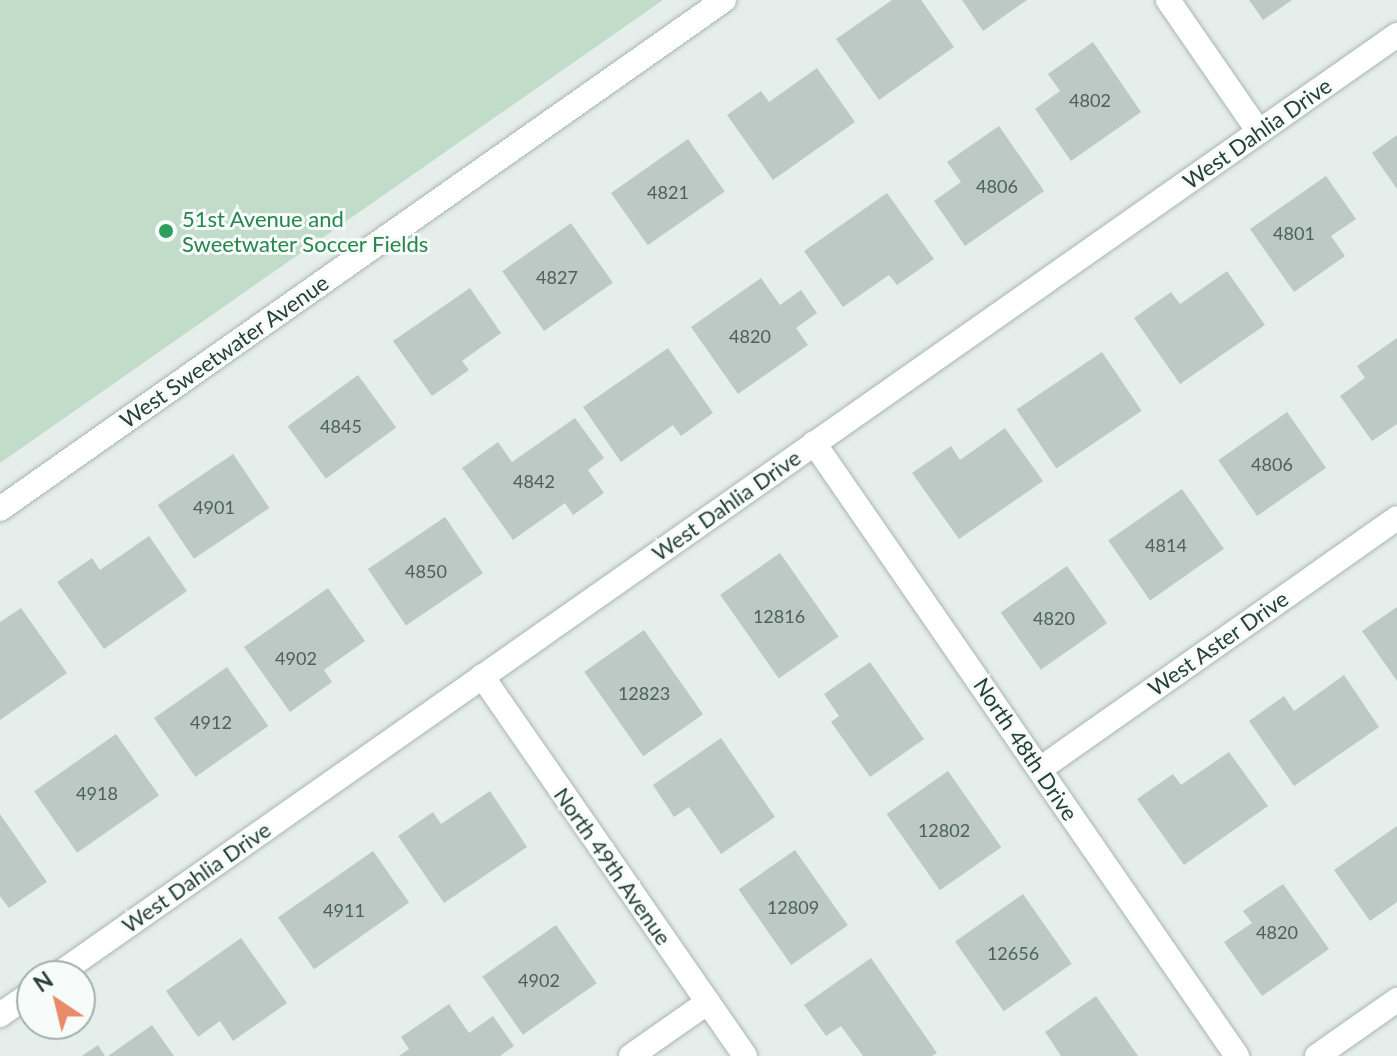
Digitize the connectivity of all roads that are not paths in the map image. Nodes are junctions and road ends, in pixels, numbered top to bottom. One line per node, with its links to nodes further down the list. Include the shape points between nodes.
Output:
1 (724, 0): 6 (street, West Sweetwater Avenue)
2 (1168, 0): 4 (street)
3 (1397, 35): 4 (street, West Dahlia Drive)
4 (1259, 132): 5 (street, West Dahlia Drive)
5 (814, 443): 8 (street, West Dahlia Drive); 9 (street, North 48th Drive)
6 (0, 509)
7 (1397, 518): 9 (street, West Aster Drive)
8 (482, 676): 10 (street, West Dahlia Drive); 12 (street, North 49th Avenue)
9 (1040, 769): 15 (street, North 48th Drive)
10 (79, 960)
11 (1397, 1000): 16 (street)
12 (708, 1002): 13 (street); 14 (street, North 49th Avenue)
13 (631, 1056)
14 (745, 1056)
15 (1237, 1056)
16 (1317, 1056)

